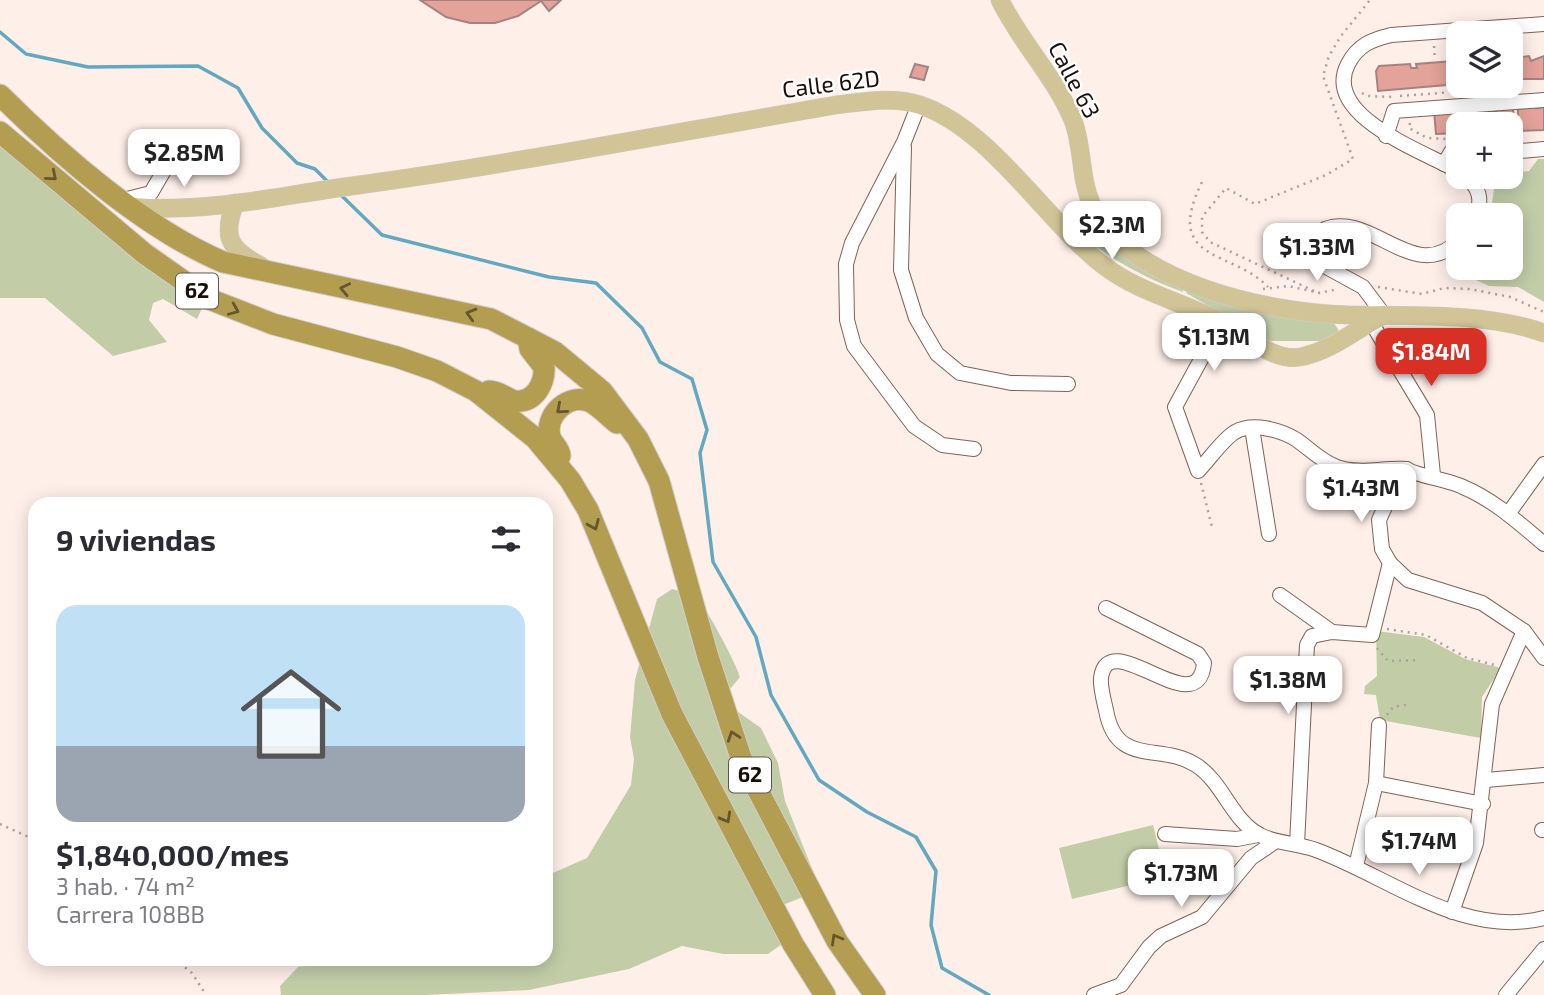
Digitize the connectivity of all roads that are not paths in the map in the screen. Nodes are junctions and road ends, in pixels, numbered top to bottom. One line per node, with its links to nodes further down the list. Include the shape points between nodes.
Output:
1 (1000, 0): 17 (main road, Calle 63, via 1074,123 1091,203 1125,247 1186,281 1237,299 1295,311)
2 (1544, 24): 7 (street, via 1391,35 1372,39 1357,49 1343,79 1347,97)
3 (0, 95): 14 (highway, 62)
4 (1544, 100): 7 (street, via 1394,111)
5 (919, 104): 8 (street); 13 (main road, Calle 62D, via 874,101 836,105 420,177); 18 (main road, Calle 62D, via 963,129 1112,272)
6 (0, 132): 22 (highway, 62, one-way to 22, via 145,254 209,299 273,324 397,357)
7 (1386, 136): 12 (street)
8 (904, 142): 21 (street, via 901,270 916,317 937,354 960,373 1012,383); 25 (street, via 852,243 846,264 847,320 854,346 914,426 942,445)
9 (1544, 149): 10 (street)
10 (1523, 151)
11 (170, 160): 14 (street, via 151,193)
12 (1446, 166)
13 (241, 202): 14 (main road, Calle 62D, via 177,209); 16 (main road, via 227,231 232,246)
14 (128, 204): 16 (highway, 62, via 194,250)
15 (1446, 250): 17 (street, via 1425,256 1356,230 1335,225 1325,229 1321,264 1363,287)
16 (276, 274): 20 (highway, 62, one-way to 16, via 452,308)
17 (1378, 318): 18 (main road, Calle 62D, via 1327,350 1298,358 1270,352); 19 (main road, Calle 63, via 1484,322); 29 (street, via 1427,415)
18 (1226, 324): 23 (street, via 1211,341 1175,407 1198,471 1235,432)
19 (1544, 333)
20 (528, 336): 22 (highway, via 530,349 544,367 536,393 515,401 496,391); 24 (highway, 62, via 580,370)
21 (1068, 384)
22 (476, 391): 27 (highway, 62, via 526,430)
23 (1252, 428): 28 (street, via 1276,430 1297,440 1320,460 1341,468 1407,468); 31 (street)
24 (638, 439): 27 (highway, one-way to 27, via 590,402 564,403 551,418 550,437 561,452); 53 (highway, 62, one-way to 24, via 837,941 741,758 708,657 668,506)
25 (974, 449)
26 (1544, 464): 30 (street)
27 (560, 467): 52 (highway, 62, one-way to 52, via 588,510 678,726 793,944)
28 (1413, 474): 29 (street); 33 (street, via 1393,489 1379,520 1382,549)
29 (1433, 475): 30 (street, via 1464,487)
30 (1508, 514): 32 (street)
31 (1269, 534)
32 (1544, 544)
33 (1391, 563): 36 (street, via 1408,580 1482,603); 37 (street, via 1372,632)
34 (1280, 595): 37 (street)
35 (1106, 608): 45 (street, via 1198,654 1204,663 1203,677 1186,686 1131,664 1117,661 1106,667 1101,678 1109,726 1121,743 1136,750 1197,765)
36 (1524, 631): 38 (street); 41 (street, via 1492,704)
37 (1332, 632): 47 (street, via 1312,636 1307,645)
38 (1544, 658)
39 (1379, 725): 42 (street)
40 (1544, 775): 41 (street)
41 (1486, 780): 43 (street)
42 (1376, 783): 43 (street); 48 (street)
43 (1483, 804): 49 (street, via 1471,864)
44 (1165, 834): 45 (street, via 1237,839)
45 (1258, 835): 46 (street)
46 (1276, 841): 47 (street); 54 (street, via 1251,858 1202,917 1161,936 1121,985)
47 (1297, 844): 48 (street)
48 (1356, 866): 49 (street)
49 (1452, 912): 50 (street, via 1521,924)
50 (1544, 918)
51 (1544, 949): 55 (street)
52 (825, 995)
53 (875, 995)
54 (1094, 995)
55 (1506, 995)

